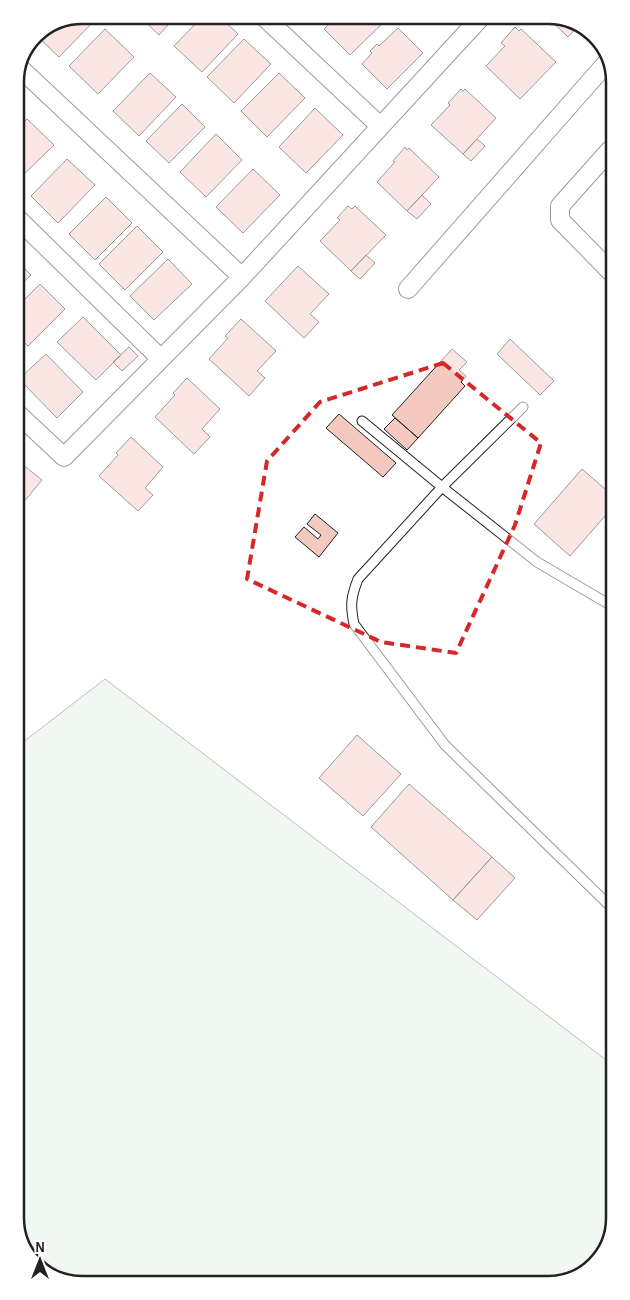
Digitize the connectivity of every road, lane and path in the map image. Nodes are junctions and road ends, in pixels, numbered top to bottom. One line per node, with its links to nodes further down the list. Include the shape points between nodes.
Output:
1 (272, 24): 5 (street)
2 (475, 24): 5 (street)
3 (604, 66): 10 (street)
4 (25, 73): 9 (street)
5 (380, 126): 9 (street)
6 (606, 154): 8 (street, via 560,206 560,220)
7 (24, 225): 11 (street)
8 (606, 267)
9 (242, 277): 11 (street)
10 (408, 289)
11 (160, 359): 13 (street, via 64,457)
12 (523, 407): 15 (lane)
13 (24, 420)
14 (362, 421): 15 (lane)
15 (442, 487): 16 (lane, via 537,562); 17 (lane, via 358,579 352,594 354,624 445,745)
16 (606, 602)
17 (606, 902)

